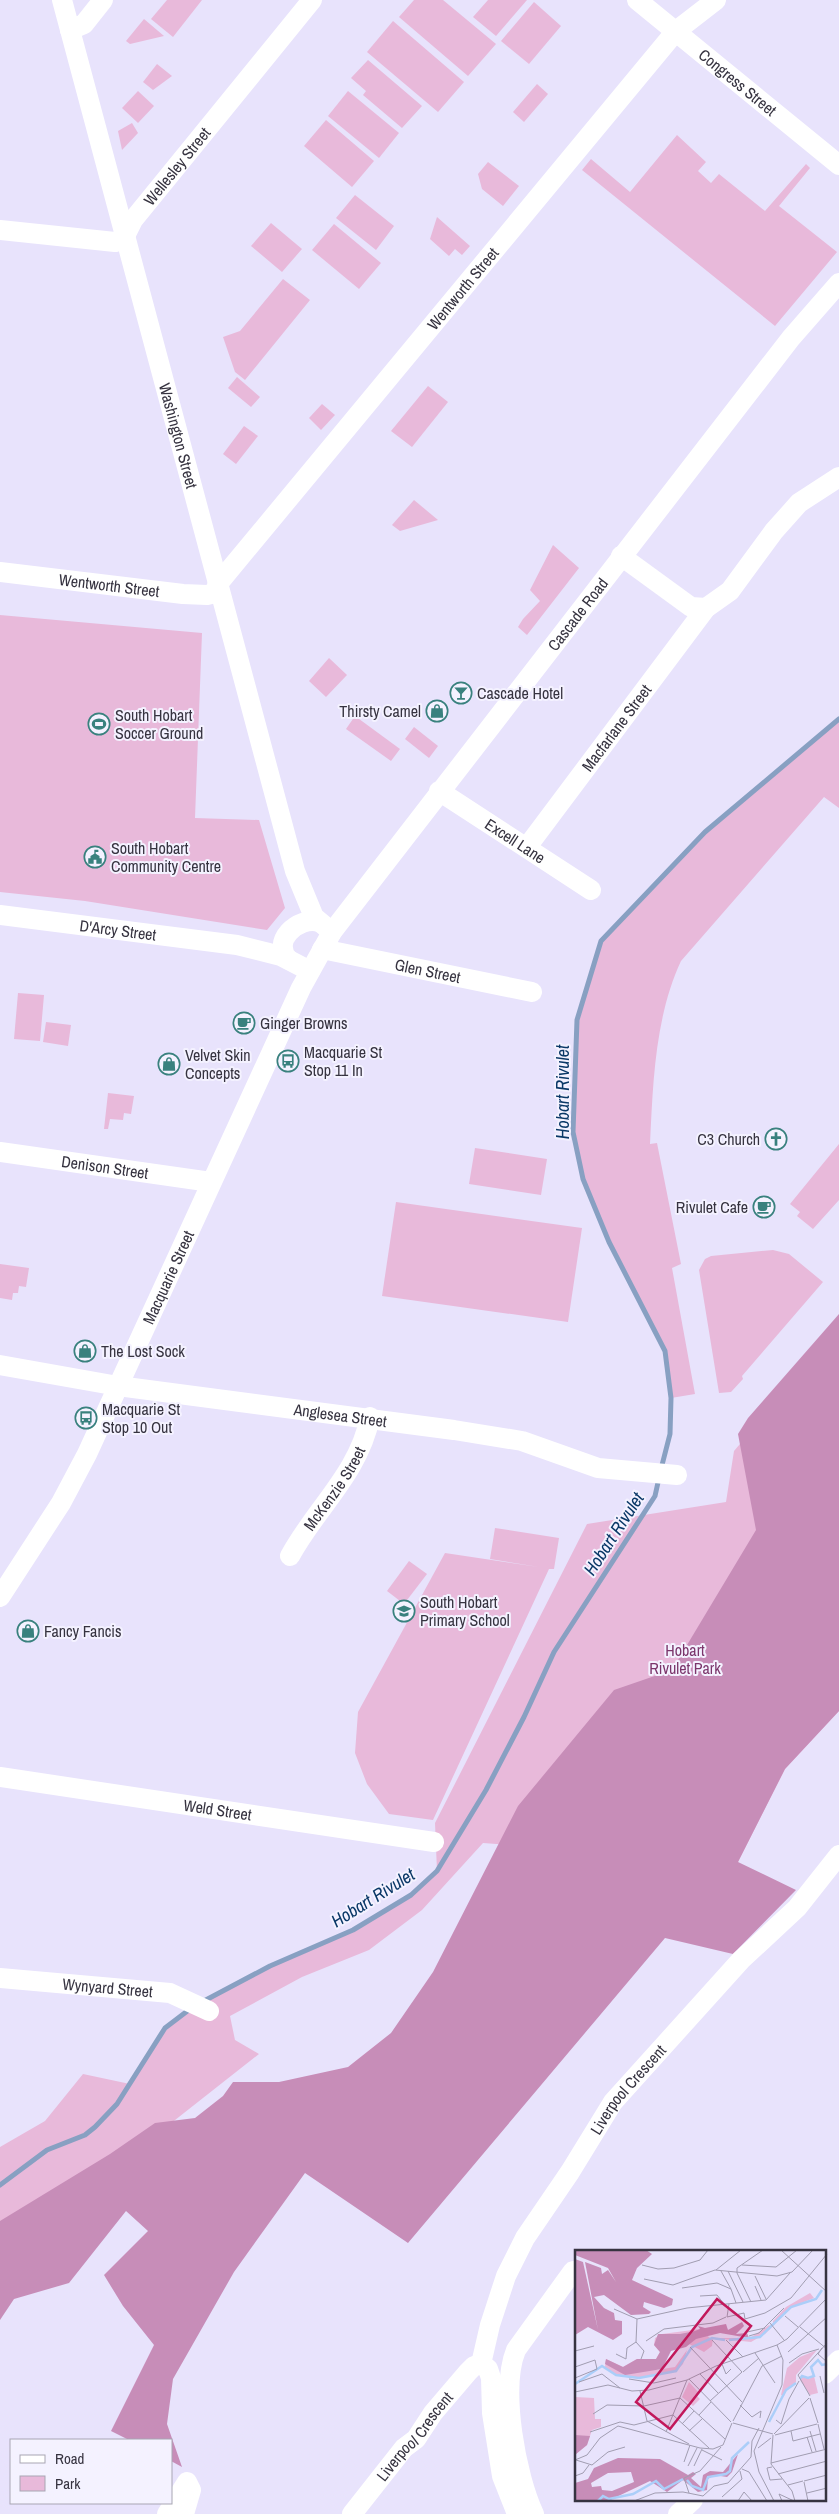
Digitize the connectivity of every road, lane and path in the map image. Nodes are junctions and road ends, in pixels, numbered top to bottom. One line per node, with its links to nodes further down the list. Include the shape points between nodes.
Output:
1 (62, 0): 6 (street, Washington Street)
2 (103, 0): 6 (street, via 84,24)
3 (312, 0): 10 (street, Wellesley Street, via 133,220)
4 (638, 0): 7 (street, Congress Street)
5 (716, 0): 7 (street, Wentworth Street)
6 (70, 30): 10 (street, Washington Street)
7 (676, 31): 8 (street, Congress Street); 15 (street, Wentworth Street)
8 (839, 165)
9 (0, 230): 10 (street, via 115,242)
10 (124, 238): 15 (street, Washington Street)
11 (839, 284): 13 (street, Cascade Road, via 791,338)
12 (839, 477): 16 (street, Macfarlane Street, via 799,503 730,591)
13 (621, 556): 16 (street, via 691,607); 17 (street, Cascade Road)
14 (0, 572): 15 (street, Wentworth Street, via 183,594 207,595)
15 (218, 589): 19 (street, Washington Street)
16 (706, 608): 18 (street, Macfarlane Street)
17 (439, 791): 18 (street, Excell Lane); 23 (street, Cascade Road)
18 (527, 847): 20 (street, Excell Lane)
19 (295, 871): 22 (street, Washington Street, via 296,918); 23 (street, Washington Street)
20 (591, 890)
21 (0, 915): 24 (street, D'Arcy Street)
22 (290, 930): 23 (street, via 302,922); 24 (street, D'Arcy Street, via 267,941); 25 (street, via 283,945)
23 (324, 934): 26 (street, Macquarie Street); 27 (street, Glen Street)
24 (237, 946): 25 (street, D'Arcy Street)
25 (289, 960): 26 (street, D'Arcy Street)
26 (310, 970): 29 (street, Macquarie Street)
27 (532, 992)
28 (0, 1152): 29 (street, Denison Street)
29 (211, 1182): 31 (street, Macquarie Street)
30 (0, 1365): 31 (street, Anglesea Street)
31 (118, 1386): 32 (street, Anglesea Street); 35 (street, Macquarie Street, via 61,1503)
32 (370, 1417): 33 (street, Anglesea Street, via 522,1441 598,1468); 34 (street, McKenzie Street, via 366,1438 352,1467)
33 (677, 1475)
34 (290, 1556)
35 (0, 1598)
36 (0, 1777): 37 (street, Weld Street)
37 (434, 1842)
38 (839, 1855): 43 (street, Liverpool Crescent, via 797,1908 741,1960 614,2102 518,2253 496,2304)
39 (0, 1978): 40 (street, Wynyard Street, via 170,1993)
40 (209, 2011)
41 (573, 2271): 50 (street, via 516,2350 510,2364 514,2442)
42 (839, 2360): 44 (street)
43 (481, 2364): 48 (street, Liverpool Crescent, via 468,2372); 49 (street, via 491,2378 492,2413 502,2476)
44 (826, 2373)
45 (691, 2502): 51 (street)
46 (167, 2514): 47 (street, via 187,2482 191,2490)
47 (184, 2514)
48 (352, 2514)
49 (517, 2514)
50 (534, 2514)
51 (678, 2514)

